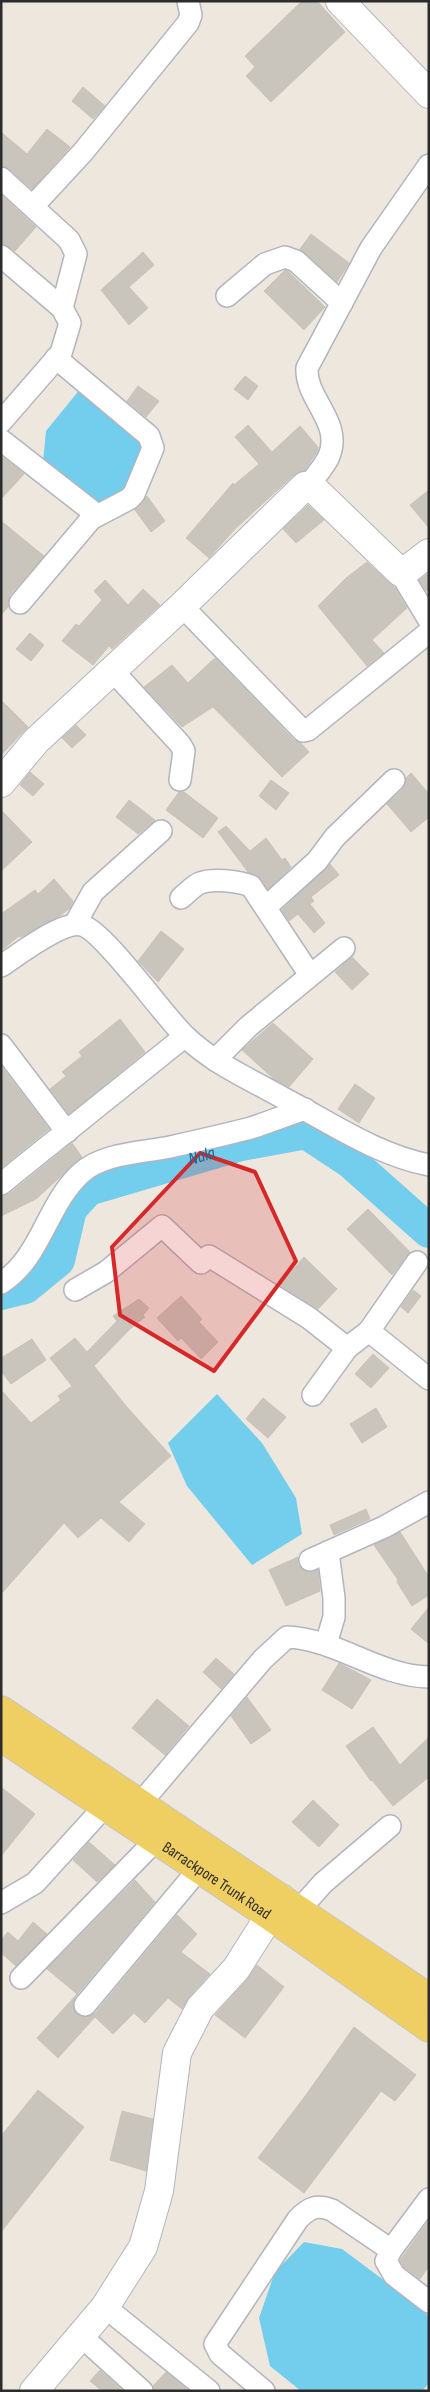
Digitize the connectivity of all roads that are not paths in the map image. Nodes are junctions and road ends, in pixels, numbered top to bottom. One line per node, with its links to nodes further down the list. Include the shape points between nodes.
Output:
1 (188, 1): 6 (street, via 191,15 188,23 78,158)
2 (340, 1): 3 (street)
3 (429, 94)
4 (429, 165): 9 (street, via 371,248)
5 (1, 178): 6 (street)
6 (33, 206): 10 (street, via 75,248)
7 (1, 256): 10 (street)
8 (226, 296): 9 (street, via 265,264 285,257 296,261)
9 (342, 303): 14 (street, via 307,368 308,384 328,419 331,439 329,456)
10 (62, 308): 11 (street, via 70,322)
11 (56, 358): 12 (street); 15 (street, via 149,436 153,443 134,494)
12 (1, 422)
13 (1, 440): 15 (street)
14 (308, 485): 17 (street); 19 (street)
15 (97, 515): 18 (street)
16 (429, 553): 17 (street)
17 (400, 572): 20 (street)
18 (20, 603)
19 (182, 606): 21 (street, via 303,731); 22 (street)
20 (429, 620)
21 (429, 632)
22 (112, 670): 23 (street, via 180,744 184,751); 25 (street, via 36,741)
23 (180, 780)
24 (394, 780): 28 (street, via 335,837 317,861)
25 (1, 783)
26 (161, 831): 29 (street, via 93,892)
27 (181, 898): 28 (street, via 199,883 242,883 251,886)
28 (266, 907): 32 (street)
29 (75, 924): 31 (street); 33 (street, via 91,929 116,954)
30 (344, 948): 32 (street)
31 (1, 966)
32 (310, 975): 35 (street, via 249,1026)
33 (184, 1036): 35 (street); 37 (street)
34 (1, 1045): 37 (street)
35 (215, 1060): 36 (street)
36 (305, 1109): 38 (street, via 396,1157); 41 (street, via 251,1128 107,1159 80,1173 52,1211 34,1249 15,1274)
37 (67, 1132): 39 (street)
38 (429, 1165)
39 (1, 1184)
40 (417, 1262): 43 (street)
41 (1, 1283)
42 (75, 1290): 44 (street, via 106,1272 162,1226 201,1262 209,1256 309,1318)
43 (368, 1330): 44 (street); 45 (street)
44 (346, 1348): 46 (street)
45 (429, 1379)
46 (313, 1395)
47 (429, 1502): 48 (street, via 384,1527 319,1556 334,1598 334,1617)
48 (326, 1644): 49 (street, via 377,1666 413,1677); 52 (street, via 287,1637 263,1659)
49 (429, 1677)
50 (1, 1710): 52 (main road, Barrackpore Trunk Road)
51 (1, 1737): 53 (main road, Barrackpore Trunk Road)
52 (139, 1804): 58 (main road, Barrackpore Trunk Road)
53 (105, 1806): 55 (main road, Barrackpore Trunk Road); 57 (street, via 35,1883)
54 (390, 1826): 58 (street, via 323,1883)
55 (156, 1840): 56 (main road, Barrackpore Trunk Road); 59 (street)
56 (199, 1869): 58 (main road, Barrackpore Trunk Road); 61 (street)
57 (1, 1903)
58 (283, 1908): 60 (main road, Barrackpore Trunk Road); 62 (main road, Barrackpore Trunk Road); 66 (street, via 236,1969 200,2008 177,2052 159,2191 143,2247)
59 (21, 1978)
60 (429, 1998)
61 (85, 2004)
62 (429, 2028)
63 (429, 2198): 64 (street)
64 (391, 2250): 65 (street, via 386,2261 394,2275); 71 (street, via 322,2206 309,2208 298,2219 214,2344 220,2354)
65 (429, 2302)
66 (105, 2307): 67 (street); 70 (street)
67 (81, 2336): 68 (street); 69 (street)
68 (34, 2391)
69 (142, 2391)
70 (209, 2391)
71 (264, 2391)

